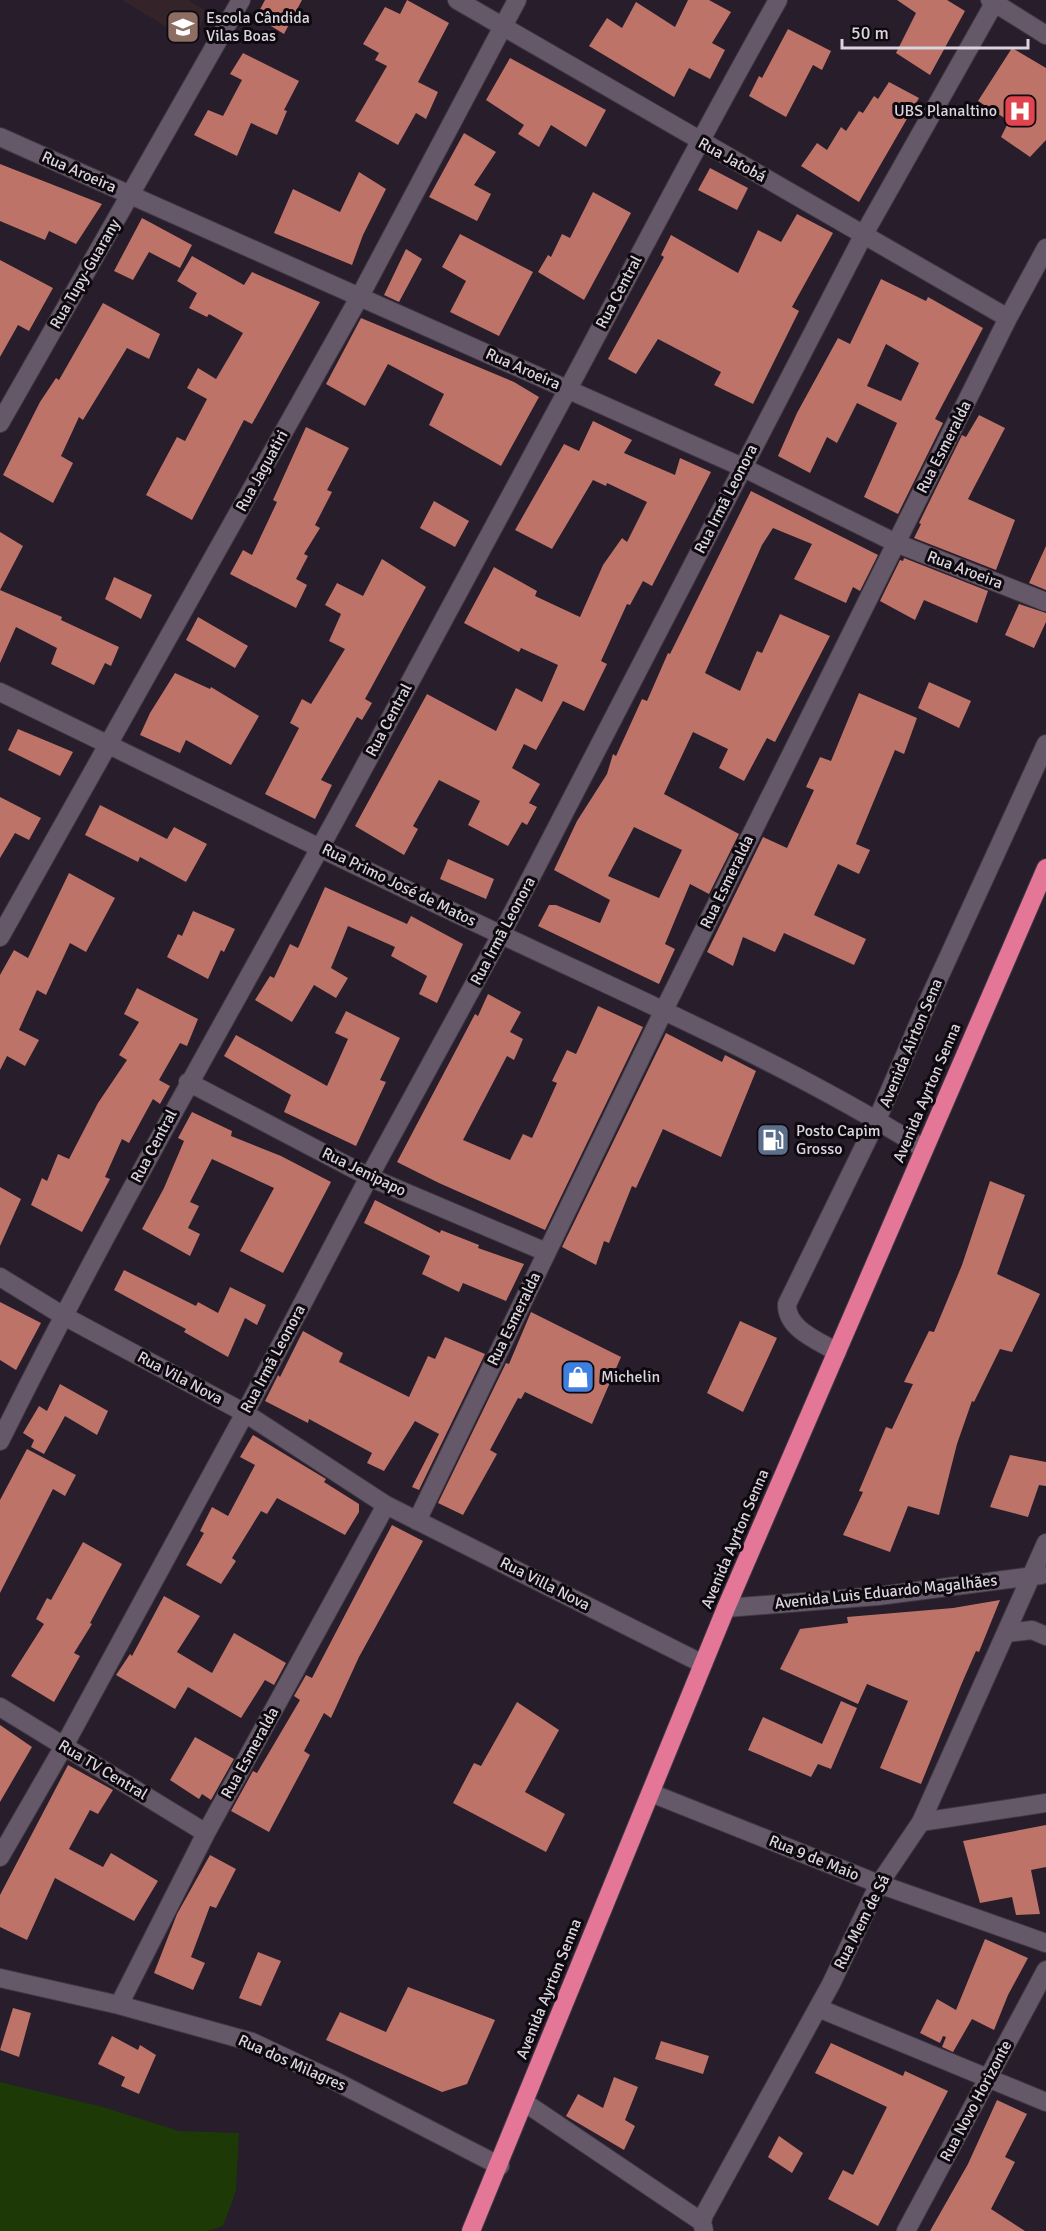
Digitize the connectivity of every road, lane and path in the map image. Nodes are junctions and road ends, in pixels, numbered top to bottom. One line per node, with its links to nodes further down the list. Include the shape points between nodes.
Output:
1 (241, 0): 10 (street, Rua Tupy-Guarany)
2 (457, 0): 6 (street, Rua Jatobá)
3 (517, 0): 6 (street, Rua Jaguatiri)
4 (778, 0): 9 (street, Rua Central)
5 (994, 1): 7 (street); 11 (street, Rua Irmã Leonora)
6 (502, 26): 9 (street, Rua Jatobá); 13 (street, Rua Jaguatiri)
7 (1046, 35)
8 (0, 137): 10 (street, Rua Aroeira)
9 (698, 141): 11 (street, Rua Jatobá); 15 (street, Rua Central)
10 (130, 195): 13 (street, Rua Aroeira); 16 (street, Rua Tupy-Guarany)
11 (864, 234): 14 (street, Rua Jatobá); 17 (street, Rua Irmã Leonora)
12 (1046, 248): 14 (street, Rua Esmeralda)
13 (360, 296): 15 (street, Rua Aroeira); 22 (street, Rua Jaguatiri)
14 (1008, 318): 18 (street, Rua Esmeralda)
15 (568, 389): 17 (street, Rua Aroeira); 23 (street, Rua Central)
16 (0, 423)
17 (742, 467): 18 (street, Rua Aroeira); 25 (street, Rua Irmã Leonora)
18 (896, 543): 19 (street, Rua Aroeira); 27 (street, Rua Esmeralda)
19 (1046, 602)
20 (0, 692): 22 (street, Rua Primo José de Matos)
21 (1046, 744): 29 (street, Avenida Airton Sena)
22 (109, 745): 23 (street, Rua Primo José de Matos); 26 (street, Rua Jaguatiri)
23 (320, 847): 25 (street, Rua Primo José de Matos); 28 (street, Rua Central)
24 (1046, 868): 30 (highway, Avenida Ayrton Senna)
25 (501, 935): 27 (street, Rua Primo José de Matos); 31 (street, Rua Irmã Leonora)
26 (0, 937)
27 (664, 1010): 29 (street, Rua Primo José de Matos); 32 (street, Rua Esmeralda)
28 (188, 1082): 31 (street, Rua Jenipapo); 34 (street, Rua Central)
29 (878, 1120): 30 (street, Rua Primo José de Matos); 35 (street, Avenida Airton Sena, via 787,1304 794,1324)
30 (924, 1149): 35 (highway, Avenida Ayrton Senna)
31 (369, 1177): 32 (street, Rua Jenipapo); 36 (street, Rua Irmã Leonora)
32 (546, 1252): 39 (street, Rua Esmeralda)
33 (0, 1277): 34 (street, Rua Vila Nova)
34 (62, 1315): 36 (street, Rua Vila Nova); 37 (street, Rua Central)
35 (837, 1352): 42 (highway, Avenida Ayrton Senna)
36 (245, 1413): 38 (street, Rua Vila Nova); 47 (street, Rua Irmã Leonora)
37 (0, 1441)
38 (386, 1504): 39 (street, Rua Villa Nova); 51 (street, Rua Esmeralda)
39 (417, 1521): 45 (street, Rua Villa Nova)
40 (1046, 1543): 41 (street, Rua Mem de Sá)
41 (1039, 1575): 42 (street, Avenida Luis Eduardo Magalhães, via 878,1596); 43 (street, Rua Mem de Sá)
42 (726, 1608): 45 (highway, Avenida Ayrton Senna)
43 (1006, 1633): 44 (street, via 1032,1630); 50 (street, Rua Mem de Sá)
44 (1046, 1636)
45 (703, 1664): 48 (highway, Avenida Ayrton Senna)
46 (0, 1707): 47 (street, Rua TV Central)
47 (64, 1746): 51 (street, Rua TV Central); 52 (street, Rua Irmã Leonora)
48 (651, 1793): 53 (street, Rua 9 de Maio); 61 (highway, Avenida Ayrton Senna)
49 (1046, 1803): 50 (street)
50 (921, 1822): 53 (street, Rua Mem de Sá)
51 (206, 1833): 57 (street, Rua Esmeralda)
52 (0, 1857)
53 (879, 1884): 54 (street, Rua 9 de Maio); 58 (street, Rua Mem de Sá)
54 (1046, 1943)
55 (1046, 1970): 59 (street, Rua Novo Horizonte)
56 (0, 1978): 57 (street, Rua dos Milagres)
57 (118, 2005): 62 (street, Rua dos Milagres, via 252,2042)
58 (818, 2008): 59 (street); 63 (street, Rua Mem de Sá)
59 (987, 2078): 60 (street); 65 (street, Rua Novo Horizonte)
60 (1046, 2102)
61 (524, 2103): 62 (highway, Avenida Ayrton Senna); 63 (street)
62 (500, 2166): 64 (highway, Avenida Ayrton Senna)
63 (703, 2227)
64 (471, 2231)
65 (906, 2231)

